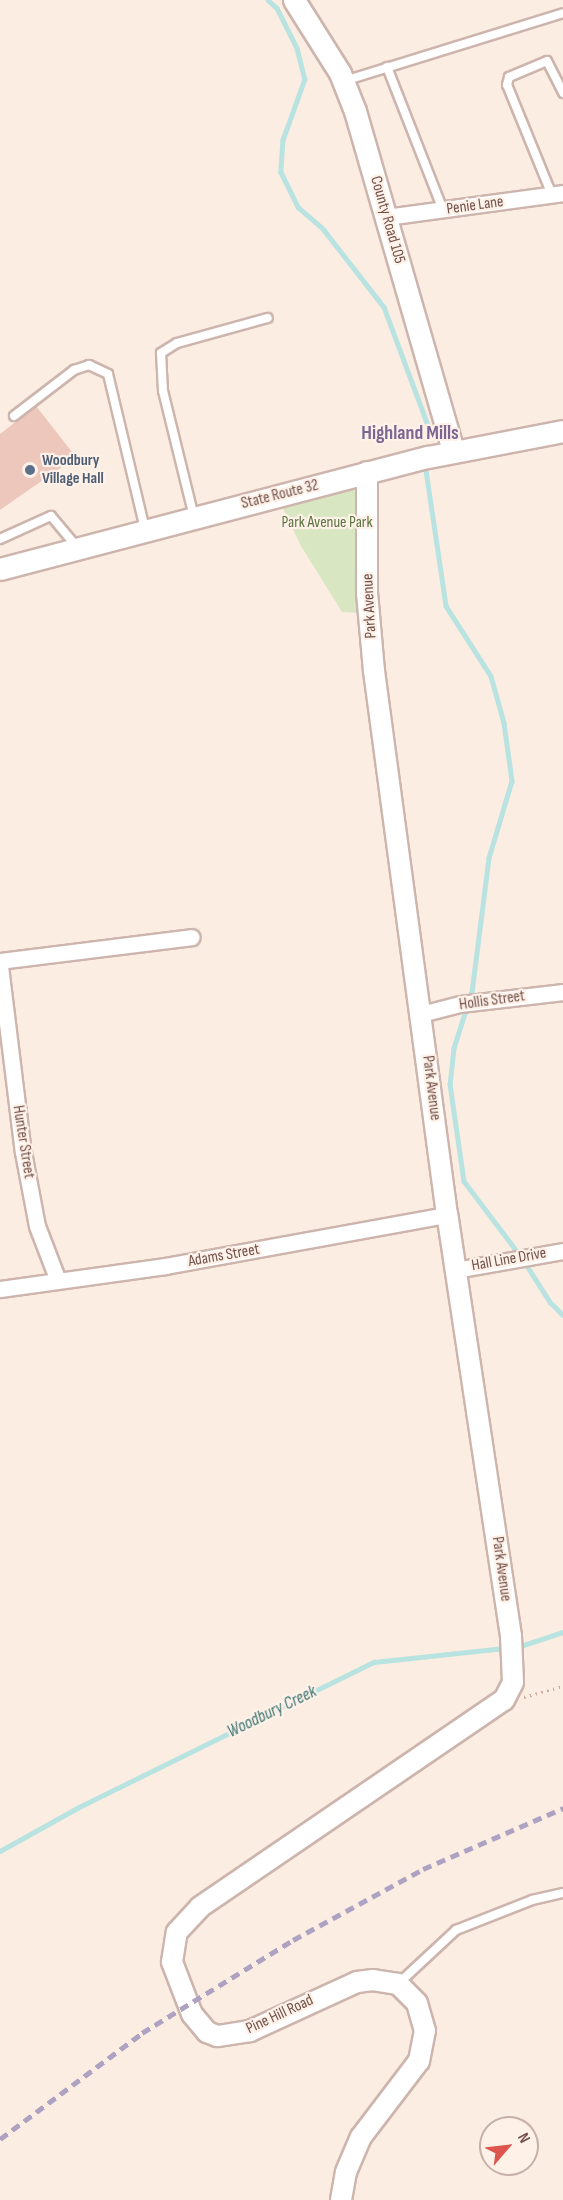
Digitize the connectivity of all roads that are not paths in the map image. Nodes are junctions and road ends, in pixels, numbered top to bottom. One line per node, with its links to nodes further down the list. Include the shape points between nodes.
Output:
1 (294, 0): 4 (main road, County Road 105)
2 (563, 13): 3 (lane)
3 (387, 67): 4 (lane); 7 (lane)
4 (343, 82): 8 (main road, County Road 105)
5 (563, 93): 6 (lane, via 547,61 509,76 507,85)
6 (558, 194): 7 (street, Penie Lane)
7 (443, 210): 8 (street, Penie Lane)
8 (386, 217): 12 (main road, County Road 105)
9 (268, 318): 14 (lane, via 177,343 161,353 163,391)
10 (14, 416): 15 (lane, via 74,370 89,365 108,374)
11 (563, 431): 12 (main road, State Route 32)
12 (453, 451): 13 (main road, State Route 32)
13 (367, 472): 14 (main road, State Route 32); 23 (street, Park Avenue, via 373,662)
14 (194, 517): 15 (main road, State Route 32)
15 (145, 530): 17 (main road, State Route 32)
16 (0, 539): 17 (lane, via 51,516)
17 (77, 547): 18 (main road, State Route 32)
18 (0, 569)
19 (192, 937): 20 (street)
20 (0, 961)
21 (0, 966): 27 (street, Hunter Street, via 23,1152 37,1226)
22 (563, 992): 23 (street, Hollis Street, via 460,1004)
23 (421, 1014): 24 (street, Park Avenue)
24 (447, 1215): 26 (street, Park Avenue); 27 (street, Adams Street, via 165,1266)
25 (563, 1251): 26 (street, Hall Line Drive)
26 (455, 1270): 29 (street, Park Avenue, via 511,1636 513,1682)
27 (57, 1278): 28 (street, Adams Street)
28 (0, 1289)
29 (504, 1700): 31 (street, Pine Hill Road, via 200,1907 177,1932 173,1949 176,1980 185,2000 199,2024 217,2036 250,2031 357,1982)
30 (563, 1893): 31 (lane, via 532,1900 456,1930)
31 (398, 1984): 32 (street, via 417,2003 423,2016 423,2046 413,2073 361,2137 346,2172)
32 (341, 2200)

